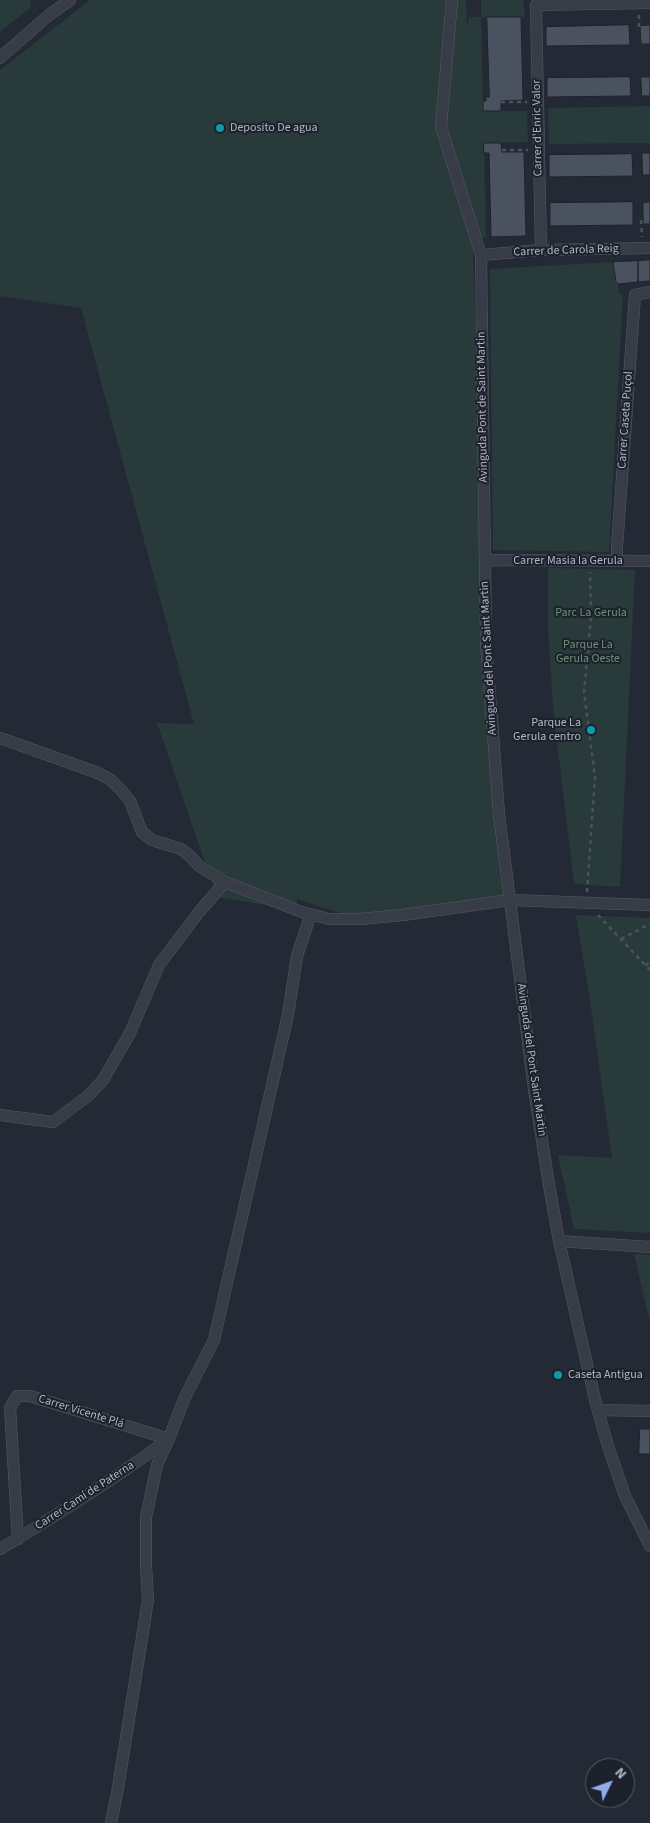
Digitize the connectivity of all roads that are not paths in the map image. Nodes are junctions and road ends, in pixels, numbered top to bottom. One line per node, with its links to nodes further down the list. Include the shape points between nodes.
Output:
1 (70, 0): 4 (street)
2 (452, 0): 7 (street, Avinguda Pont de Saint Martin, via 441,127)
3 (650, 3): 6 (street, Carrer d'Enric Valor, via 536,5)
4 (0, 58)
5 (646, 248): 6 (street, Carrer de Carola Reig)
6 (541, 250): 7 (street, Carrer de Carola Reig)
7 (481, 254): 9 (street, Avinguda Pont de Saint Martin)
8 (650, 292): 10 (street, Carrer Caseta Puçol, via 635,295)
9 (485, 560): 10 (street, Carrer Masia la Gerula); 14 (street, Avinguda del Pont Saint Martin, via 488,661 499,814)
10 (617, 561): 11 (street, Carrer Masia la Gerula)
11 (650, 562)
12 (0, 738): 13 (street, via 98,772 111,780 130,801 142,832 152,840 181,849 199,866)
13 (226, 882): 16 (street); 17 (street, via 159,965 130,1033 102,1080 88,1096 53,1122)
14 (510, 900): 15 (street); 16 (street, via 452,910 360,919 329,919); 18 (street, Avinguda del Pont Saint Martin, via 534,1089)
15 (650, 905)
16 (311, 914): 22 (street, via 297,956 288,1015 214,1340 185,1396)
17 (0, 1115)
18 (559, 1241): 19 (street); 20 (street, Avinguda del Pont Saint Martin)
19 (650, 1248)
20 (598, 1410): 21 (street); 23 (street, Avinguda del Pont Saint Martin, via 625,1496)
21 (650, 1411)
22 (169, 1439): 24 (street, Carrer Camí de Paterna); 24 (street, Carrer Vicente Plá, via 30,1396 17,1396 10,1408); 27 (street, via 157,1465 146,1517 148,1600)
23 (647, 1533): 25 (street, Avinguda del Pont Saint Martin)
24 (18, 1539): 26 (street, Carrer Camí de Paterna)
25 (650, 1546)
26 (0, 1549)
27 (111, 1823)

